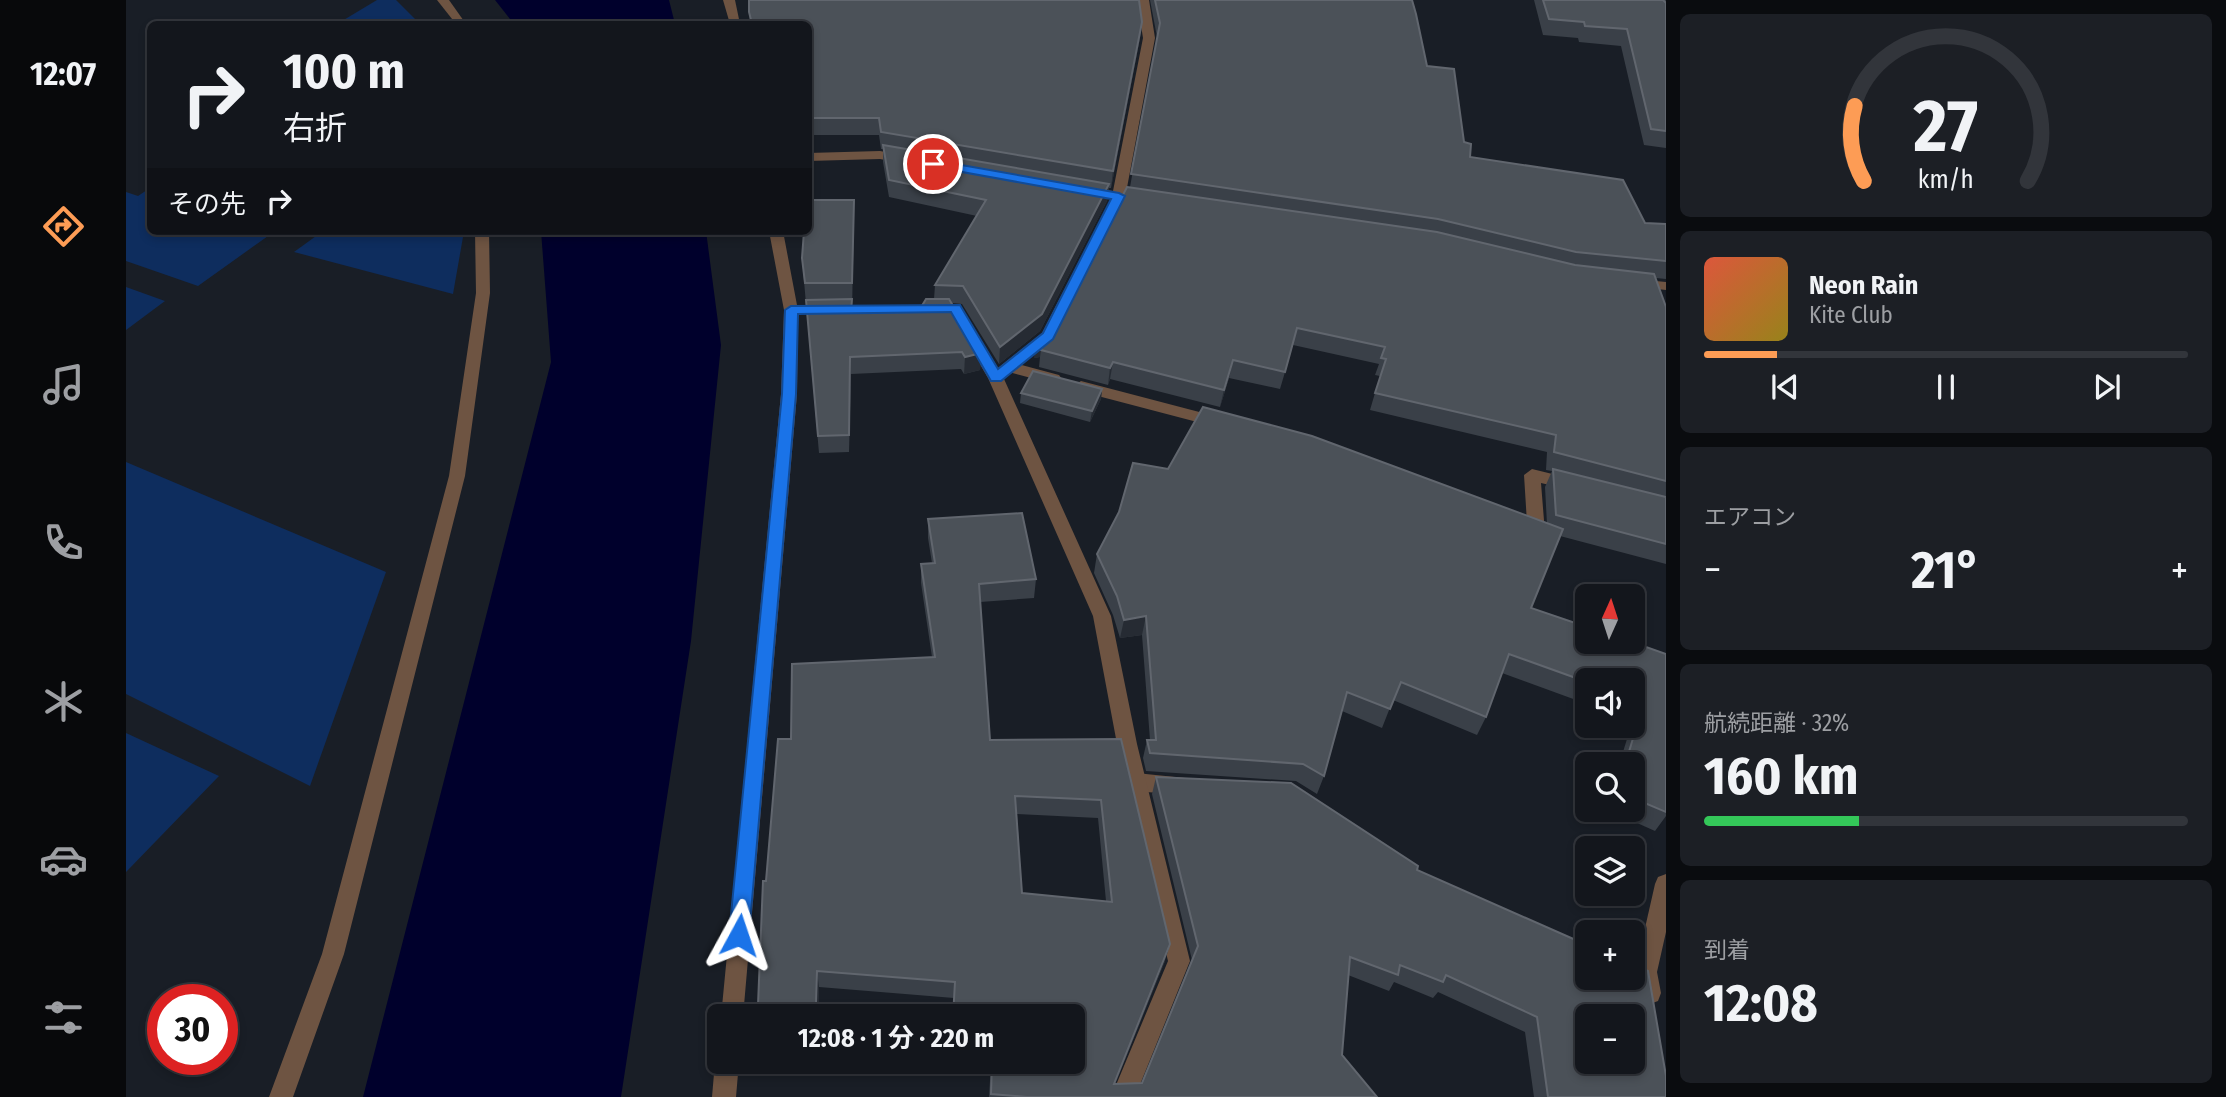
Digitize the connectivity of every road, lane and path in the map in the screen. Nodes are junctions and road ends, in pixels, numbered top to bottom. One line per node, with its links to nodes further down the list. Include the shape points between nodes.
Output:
1 (443, 0): 4 (street)
2 (729, 0): 5 (street)
3 (1143, 0): 9 (street, via 1149,38)
4 (459, 21)
5 (734, 21)
6 (812, 157): 7 (street, via 880,155)
7 (920, 162)
8 (1066, 187): 9 (street)
9 (1119, 196): 10 (street); 16 (street, via 1048,336)
10 (1160, 202)
11 (482, 235): 28 (street, via 483,293 457,477 333,954)
12 (777, 235): 15 (street)
13 (1617, 281): 14 (street)
14 (1659, 289)
15 (791, 310): 16 (street, via 955,308); 25 (street, via 789,394)
16 (1003, 372): 17 (street); 20 (street, via 1102,616)
17 (1232, 427)
18 (1586, 488): 19 (street, via 1532,475 1536,533)
19 (1512, 522)
20 (1136, 782): 21 (street); 30 (street, via 1179,961)
21 (1192, 785)
22 (1666, 884): 23 (street)
23 (1645, 951)
24 (1645, 988): 26 (street)
25 (733, 1004)
26 (1653, 1013)
27 (726, 1074): 29 (street)
28 (281, 1097)
29 (724, 1097)
30 (1123, 1097)

